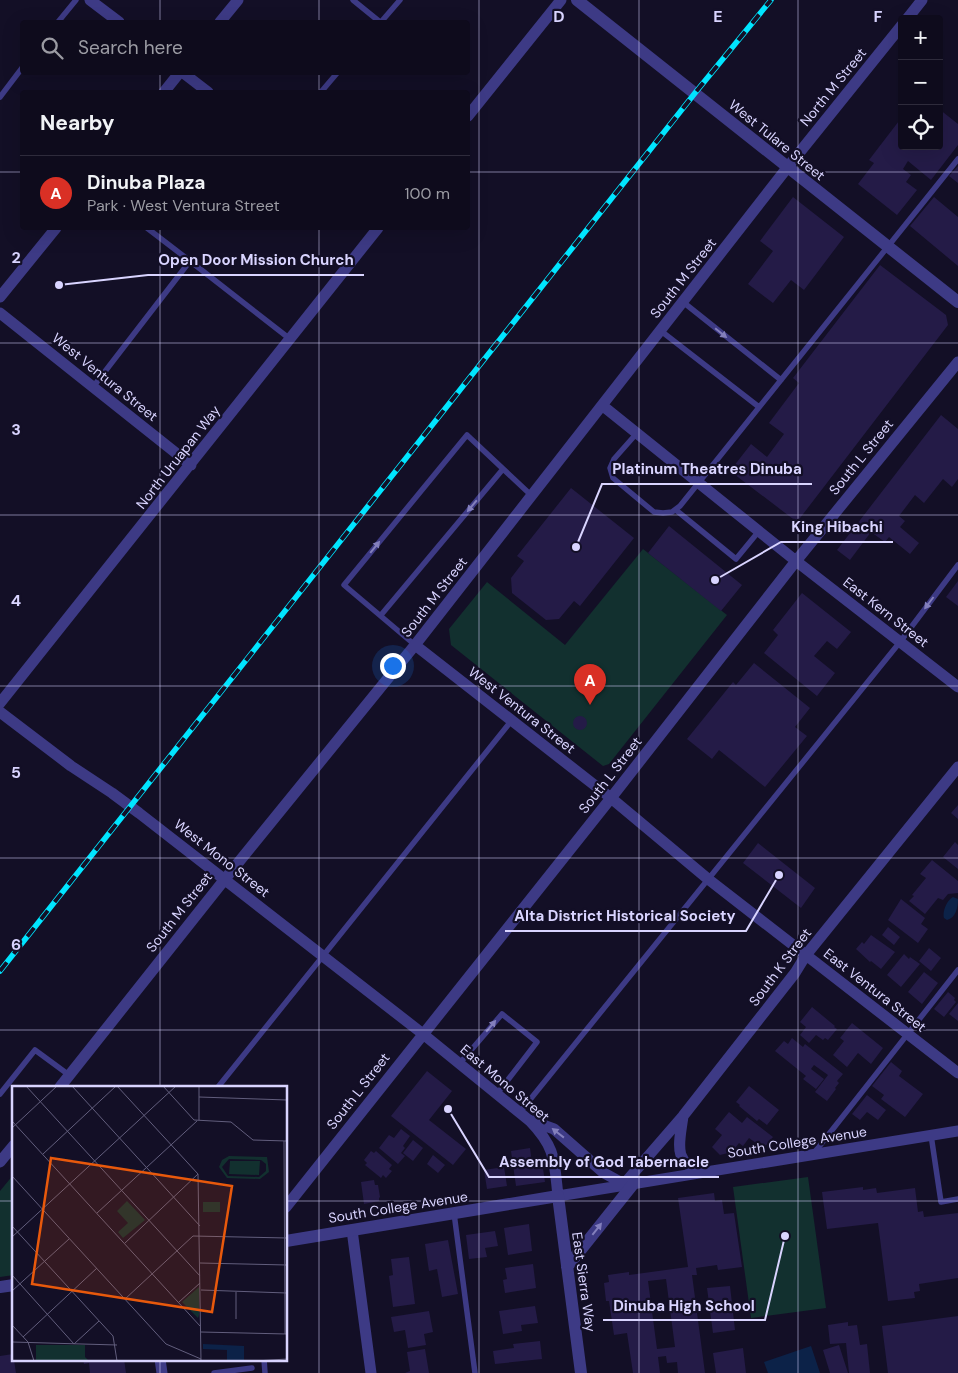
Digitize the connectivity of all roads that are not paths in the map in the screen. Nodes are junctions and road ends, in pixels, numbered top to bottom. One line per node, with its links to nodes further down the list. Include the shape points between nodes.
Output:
1 (76, 0): 10 (lane)
2 (90, 0): 11 (street)
3 (238, 0): 12 (street)
4 (353, 0): 13 (lane)
5 (400, 0): 14 (lane)
6 (561, 0): 24 (street)
7 (578, 0): 26 (street, West Tulare Street)
8 (922, 0): 9 (street)
9 (910, 15)
10 (60, 20)
11 (116, 20)
12 (222, 20)
13 (378, 20)
14 (382, 20)
15 (898, 30): 26 (street, North M Street)
16 (20, 71): 23 (lane)
17 (178, 75): 20 (street)
18 (185, 75): 21 (street)
19 (336, 75): 22 (lane)
20 (166, 90)
21 (205, 90)
22 (324, 90)
23 (0, 97)
24 (470, 114)
25 (958, 159): 30 (lane)
26 (787, 168): 30 (street, West Tulare Street); 33 (street, South M Street)
27 (54, 230): 32 (street)
28 (150, 230): 31 (lane)
29 (376, 230): 37 (street, North Uruapan Way)
30 (888, 247): 34 (street, West Tulare Street); 39 (lane)
31 (190, 261): 37 (lane); 40 (lane)
32 (0, 297)
33 (683, 302): 36 (street, South M Street); 39 (lane, one-way to 39)
34 (958, 302)
35 (0, 313): 40 (street, West Ventura Street)
36 (661, 330): 41 (street, South M Street); 42 (lane)
37 (290, 339): 44 (street, North Uruapan Way)
38 (958, 362): 50 (street, South L Street)
39 (781, 380): 42 (lane)
40 (93, 387): 44 (street, West Ventura Street)
41 (603, 406): 43 (street, East Kern Street); 47 (street, South M Street)
42 (759, 407): 46 (lane)
43 (637, 433): 46 (street, East Kern Street); 48 (lane, via 614,459 610,468 613,478 654,512)
44 (191, 465): 56 (street, North Uruapan Way)
45 (504, 469): 47 (lane); 52 (lane, one-way to 52); 52 (lane, one-way to 45, via 344,585 467,435)
46 (699, 482): 48 (lane); 49 (street, East Kern Street)
47 (532, 496): 54 (street, South M Street)
48 (676, 510): 49 (lane, via 736,559)
49 (759, 530): 50 (street, East Kern Street)
50 (796, 561): 53 (street, East Kern Street); 60 (street, South L Street)
51 (958, 565): 53 (lane, one-way to 53)
52 (380, 616): 54 (lane)
53 (900, 642): 55 (street, East Kern Street); 62 (lane)
54 (415, 645): 58 (street, West Ventura Street); 61 (street, South M Street)
55 (958, 687)
56 (0, 703)
57 (0, 712): 61 (street, West Mono Street)
58 (512, 720): 60 (street, West Ventura Street); 64 (lane)
59 (958, 767): 63 (street, South K Street)
60 (611, 798): 62 (street, East Ventura Street); 66 (street, South L Street)
61 (225, 879): 64 (street, West Mono Street); 70 (street, South M Street)
62 (708, 879): 63 (street, East Ventura Street); 75 (lane)
63 (806, 955): 67 (street, East Ventura Street); 76 (street, South K Street)
64 (323, 956): 66 (street, West Mono Street); 72 (lane)
65 (958, 970): 67 (lane)
66 (423, 1034): 68 (street, East Mono Street); 87 (street, South L Street)
67 (908, 1034): 69 (street, East Ventura Street); 81 (lane)
68 (460, 1064): 74 (street, East Mono Street); 74 (lane, one-way to 74, via 502,1014 537,1042)
69 (958, 1073)
70 (69, 1075): 71 (street, South M Street); 73 (lane, via 35,1050)
71 (61, 1086)
72 (219, 1086)
73 (0, 1094)
74 (497, 1094): 75 (street, East Mono Street)
75 (520, 1112): 77 (street, East Mono Street)
76 (683, 1116): 83 (street, via 680,1155 692,1169); 84 (street, South K Street)
77 (530, 1121): 84 (street, one-way to 77, via 604,1173 554,1128); 85 (street, East Mono Street, via 550,1147)
78 (958, 1131): 79 (street, South College Avenue)
79 (931, 1135): 81 (street, South College Avenue); 86 (lane, via 941,1202)
80 (12, 1147): 82 (street)
81 (813, 1154): 83 (street, South College Avenue)
82 (0, 1162)
83 (704, 1172): 84 (street, South College Avenue)
84 (629, 1184): 85 (street, South College Avenue); 91 (street, one-way to 84)
85 (558, 1196): 88 (street, South College Avenue); 91 (street, East Sierra Way)
86 (958, 1199)
87 (288, 1204)
88 (454, 1213): 89 (street, South College Avenue); 99 (lane)
89 (352, 1230): 90 (street, South College Avenue); 98 (street)
90 (288, 1241)
91 (567, 1267): 100 (street, East Sierra Way)
92 (160, 1360): 95 (street)
93 (264, 1360): 97 (lane)
94 (252, 1368): 96 (lane)
95 (162, 1373)
96 (214, 1373)
97 (266, 1373)
98 (371, 1373)
99 (475, 1373)
100 (581, 1373)

